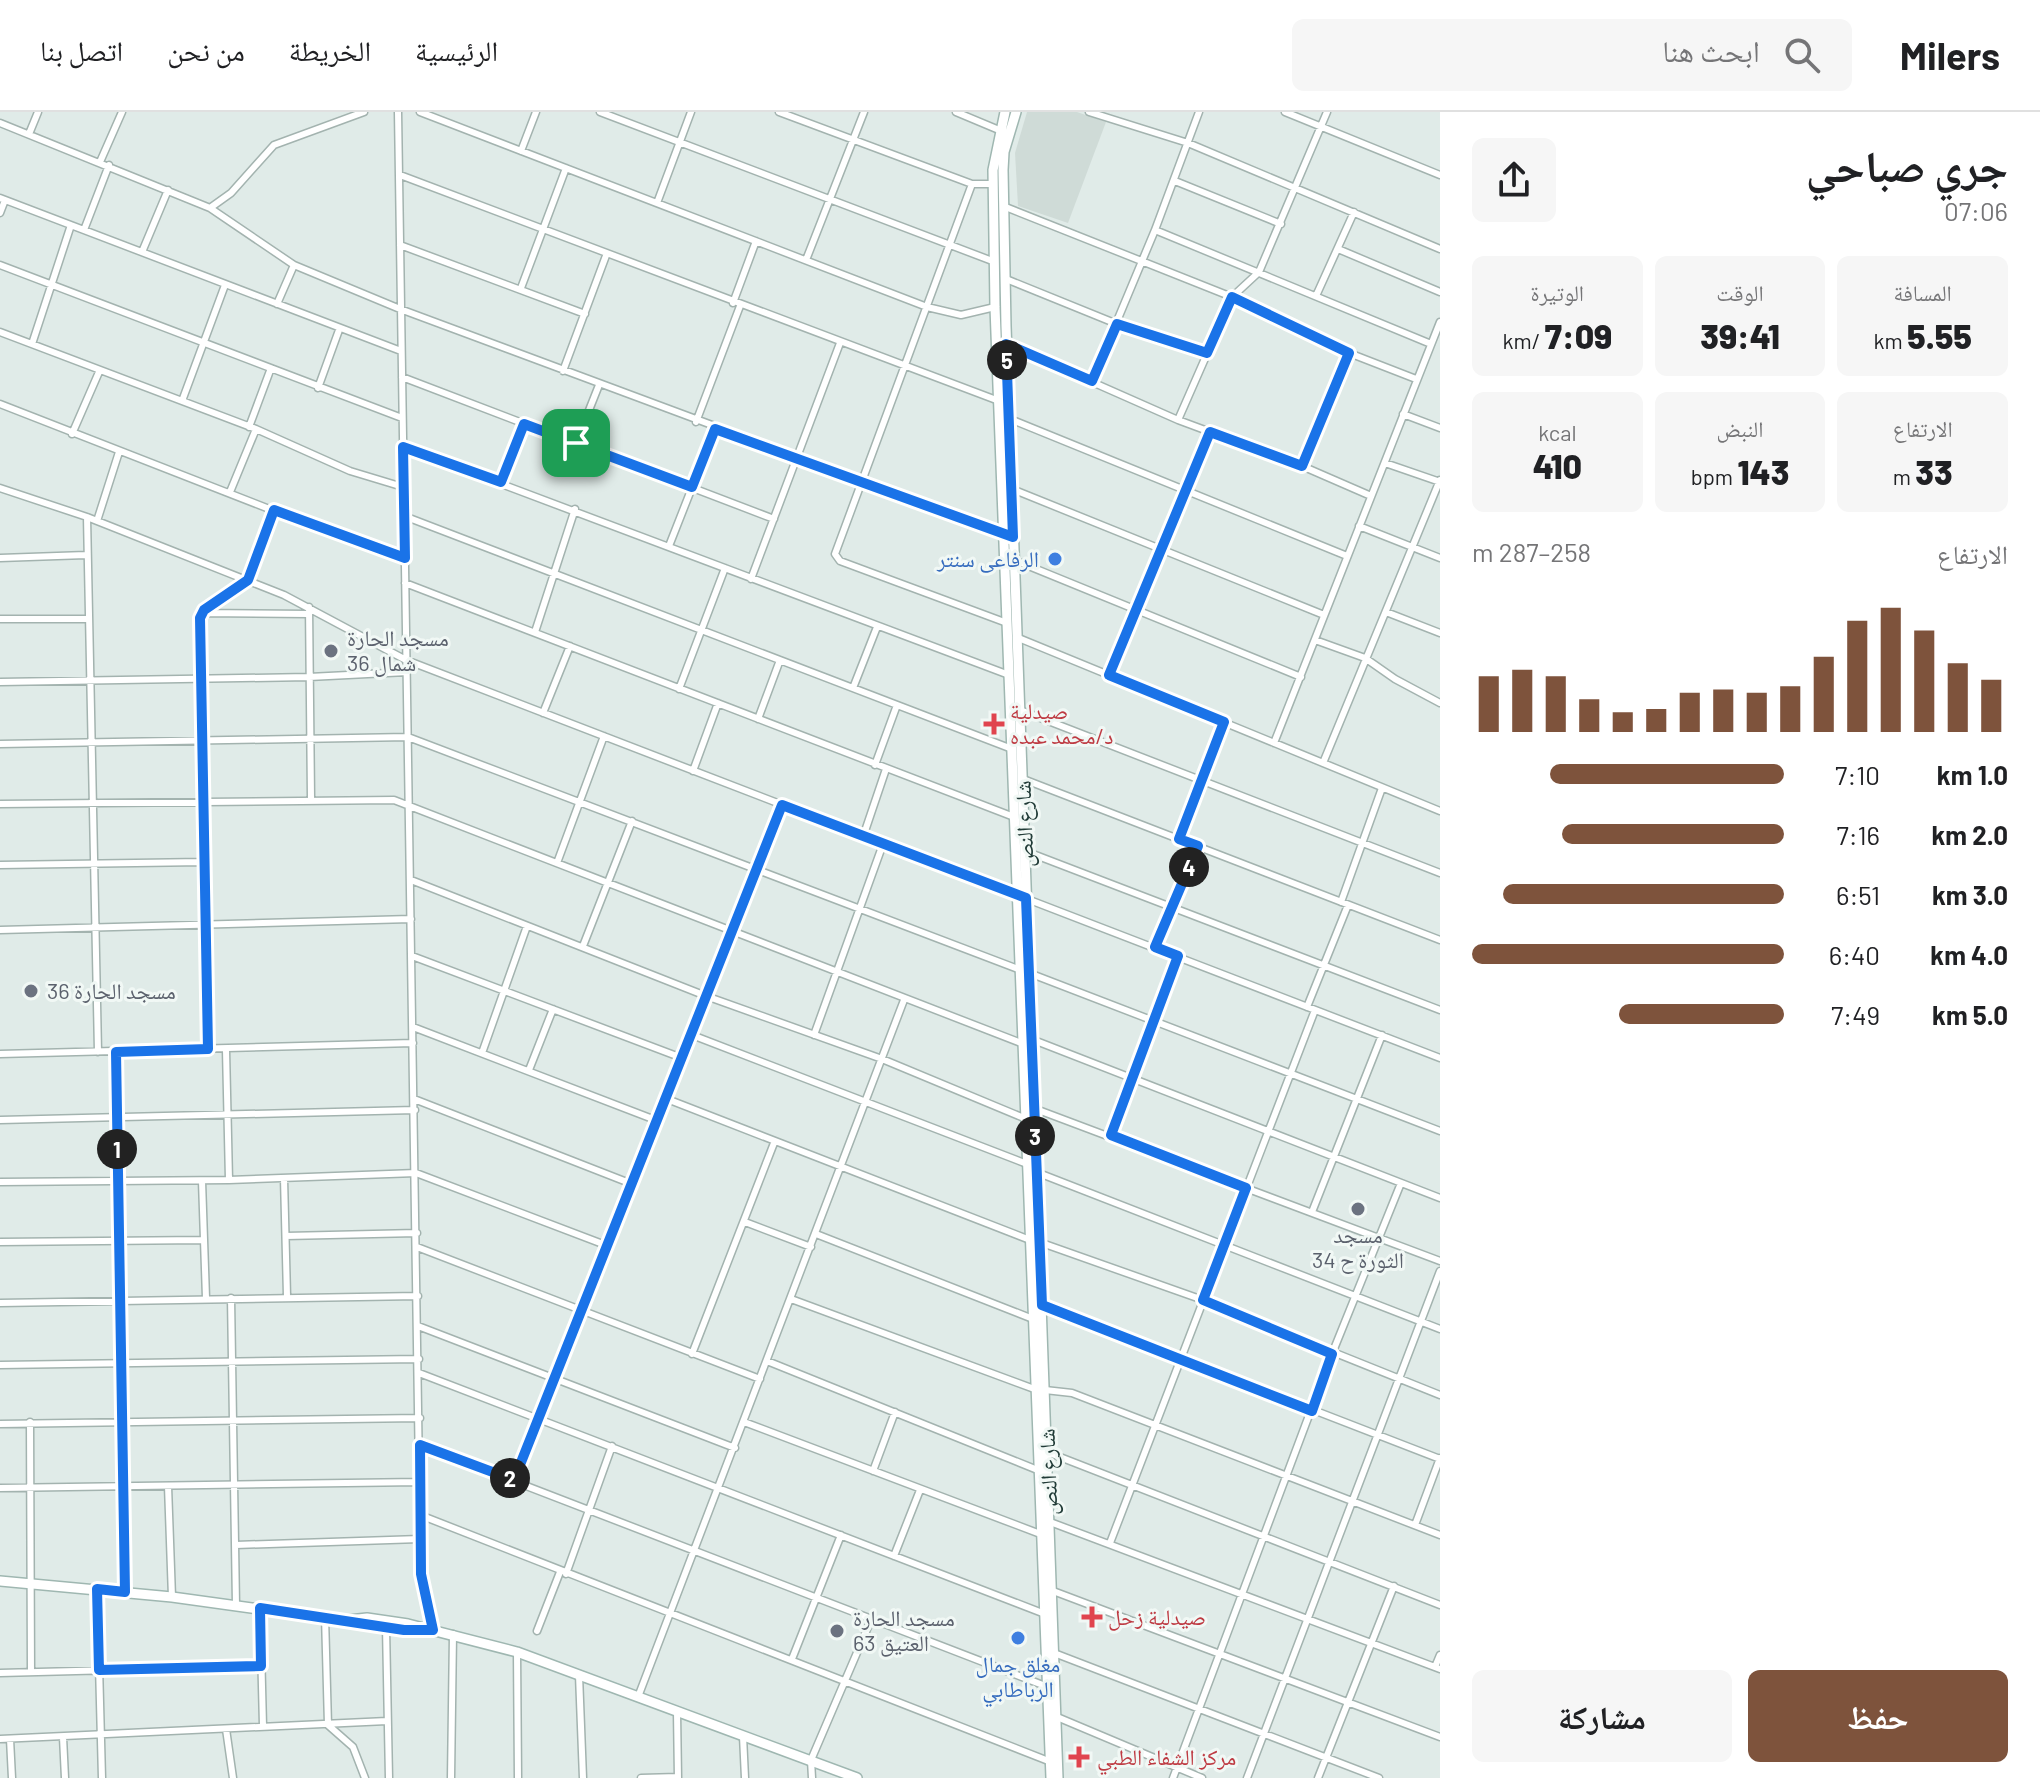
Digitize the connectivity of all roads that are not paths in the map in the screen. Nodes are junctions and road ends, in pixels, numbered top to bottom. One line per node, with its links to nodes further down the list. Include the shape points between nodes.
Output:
1 (38, 112): 21 (street)
2 (122, 112): 26 (street)
3 (364, 112): 40 (street, via 274,145 231,193)
4 (398, 112): 29 (street)
5 (420, 112): 25 (street)
6 (536, 112): 25 (street)
7 (600, 112): 23 (street)
8 (691, 112): 23 (street)
9 (779, 112): 22 (street)
10 (864, 112): 22 (street)
11 (956, 112): 20 (street)
12 (1005, 112): 20 (main road, شارع النص)
13 (1016, 112): 39 (main road, شارع النص, via 1004,152)
14 (1089, 112): 24 (street)
15 (1199, 112): 24 (street)
16 (1285, 112): 19 (street)
17 (1327, 112): 19 (street)
18 (0, 123): 21 (street)
19 (1321, 126): 30 (street); 34 (street)
20 (999, 130): 33 (main road, شارع النص)
21 (29, 134): 26 (street)
22 (854, 141): 32 (street); 37 (street)
23 (680, 142): 37 (street); 38 (street)
24 (1188, 143): 31 (street); 34 (street)
25 (521, 151): 28 (street)
26 (100, 162): 27 (street)
27 (109, 165): 35 (street); 46 (street)
28 (566, 168): 38 (street); 45 (street)
29 (400, 175): 45 (street); 49 (street)
30 (1440, 175)
31 (1175, 181): 43 (street); 47 (street)
32 (972, 184): 33 (street); 50 (street)
33 (993, 184): 56 (main road, شارع النص)
34 (1295, 187): 41 (street); 43 (street)
35 (168, 190): 40 (street); 53 (street)
36 (3, 199): 42 (street); 44 (street)
37 (830, 199): 50 (street); 55 (street)
38 (657, 203): 48 (street)
39 (1003, 206): 57 (street); 61 (main road, شارع النص)
40 (210, 208): 59 (street)
41 (1354, 212): 51 (street); 52 (street)
42 (0, 213)
43 (1281, 224): 60 (street)
44 (71, 225): 46 (street); 62 (street)
45 (544, 229): 54 (street); 64 (street)
46 (84, 230): 53 (street)
47 (1155, 230): 57 (street); 60 (street)
48 (756, 241): 55 (street); 69 (street)
49 (400, 245): 64 (street); 72 (street)
50 (951, 246): 56 (street); 70 (street)
51 (1338, 249): 65 (street); 66 (street)
52 (1440, 249)
53 (142, 252): 63 (street)
54 (607, 253): 69 (street); 73 (street)
55 (806, 260): 70 (street)
56 (995, 262): 71 (main road, شارع النص)
57 (1142, 264): 67 (street); 75 (street)
58 (0, 265): 62 (street)
59 (294, 265): 68 (street); 72 (street)
60 (1259, 272): 66 (street); 67 (street)
61 (1006, 279): 75 (street); 81 (main road, شارع النص)
62 (52, 285): 78 (street); 80 (street)
63 (225, 285): 68 (street); 78 (street)
64 (521, 288): 73 (street)
65 (1440, 292)
66 (1316, 296): 82 (street)
67 (1232, 297): 84 (street); 85 (street)
68 (277, 304): 76 (street)
69 (736, 304): 79 (street); 102 (street)
70 (927, 307): 71 (street, via 961,315); 87 (street)
71 (995, 307): 96 (main road, شارع النص)
72 (400, 309): 83 (street); 88 (street)
73 (585, 314): 88 (street)
74 (1440, 322): 82 (street)
75 (1117, 324): 84 (street); 92 (street)
76 (339, 330): 83 (street); 94 (street)
77 (0, 332): 80 (street)
78 (204, 343): 86 (street); 95 (street)
79 (840, 343): 87 (street); 112 (street)
80 (32, 344): 89 (street)
81 (1006, 344): 92 (street); 100 (main road, شارع النص)
82 (1431, 344): 91 (street)
83 (401, 351): 90 (street)
84 (1207, 353): 101 (street)
85 (1349, 353): 91 (street); 114 (street)
86 (271, 368): 94 (street); 104 (street)
87 (906, 368): 96 (street); 117 (street)
88 (563, 371): 93 (street)
89 (99, 372): 95 (street); 108 (street)
90 (402, 377): 99 (street); 103 (street)
91 (1416, 379): 98 (street)
92 (1092, 381): 101 (street)
93 (599, 385): 102 (street); 109 (street)
94 (318, 388): 99 (street)
95 (182, 401): 104 (street)
96 (1000, 401): 132 (main road, شارع النص)
97 (0, 404): 108 (street)
98 (1403, 414): 105 (street); 113 (street)
99 (402, 418): 110 (street)
100 (1010, 419): 121 (main road, شارع النص); 122 (street)
101 (1178, 420): 107 (street)
102 (696, 422): 106 (street)
103 (524, 424): 109 (street); 116 (street)
104 (252, 428): 118 (street, via 350,471); 123 (street)
105 (1440, 428)
106 (715, 429): 112 (street); 119 (street)
107 (1210, 432): 114 (street); 122 (street)
108 (72, 434): 111 (street)
109 (576, 443): 119 (street)
110 (403, 447): 116 (street); 118 (street)
111 (119, 452): 123 (street); 130 (street)
112 (798, 460): 117 (street); 129 (street)
113 (1385, 463): 115 (street); 124 (street)
114 (1302, 466): 124 (street)
115 (1440, 481): 134 (street)
116 (501, 482): 125 (street)
117 (863, 482): 132 (street); 154 (street, via 836,558)
118 (403, 487): 127 (street)
119 (692, 487): 129 (street); 133 (street)
120 (0, 488): 128 (street)
121 (1012, 489): 132 (main road, شارع النص); 135 (street)
122 (1185, 489): 135 (street); 137 (street)
123 (230, 492): 126 (street)
124 (1371, 496): 131 (street)
125 (575, 509): 133 (street); 143 (street)
126 (274, 510): 139 (street); 145 (street)
127 (404, 516): 139 (street); 143 (street)
128 (87, 517): 130 (street); 136 (street)
129 (774, 519): 144 (street)
130 (97, 521): 145 (street)
131 (1359, 526): 134 (street); 137 (street)
132 (1009, 536): 141 (main road, شارع النص); 154 (main road, شارع النص)
133 (669, 546): 142 (street)
134 (1414, 547): 140 (street); 149 (street)
135 (1160, 548): 147 (street); 151 (street)
136 (86, 555): 138 (street); 153 (street)
137 (1347, 556): 151 (street)
138 (0, 558)
139 (405, 558): 146 (street)
140 (1440, 558)
141 (1014, 560): 147 (street); 159 (main road, شارع النص)
142 (725, 568): 144 (street); 156 (street)
143 (554, 572): 156 (street); 157 (street)
144 (751, 579): 155 (street)
145 (248, 580): 148 (street); 150 (street)
146 (405, 583): 157 (street); 163 (street)
147 (1135, 608): 167 (street); 169 (street)
148 (309, 610): 150 (street); 163 (street); 168 (street)
149 (1386, 612): 158 (street); 162 (street)
150 (201, 613): 170 (street)
151 (1324, 615): 160 (street)
152 (0, 619): 153 (street)
153 (87, 619): 171 (street)
154 (1007, 623): 166 (main road, شارع النص)
155 (877, 627): 166 (street); 173 (street)
156 (702, 629): 164 (street); 174 (street)
157 (535, 632): 161 (street)
158 (1440, 633)
159 (1016, 637): 167 (street); 178 (main road, شارع النص)
160 (1315, 640): 162 (street); 169 (street)
161 (570, 646): 174 (street); 179 (street)
162 (1365, 658): 176 (street); 190 (street)
163 (406, 660): 165 (street); 179 (street)
164 (780, 660): 173 (street); 180 (street)
165 (407, 672): 168 (street); 183 (street)
166 (1009, 675): 189 (main road, شارع النص)
167 (1109, 675): 181 (street)
168 (309, 677): 170 (street); 184 (street)
169 (1301, 677): 187 (street)
170 (199, 678): 171 (street); 185 (street)
171 (89, 680): 172 (street); 186 (street)
172 (0, 682)
173 (853, 688): 177 (street)
174 (679, 689): 175 (street)
175 (718, 703): 180 (street); 193 (street)
176 (1440, 703)
177 (897, 705): 189 (street); 191 (street)
178 (1020, 710): 194 (main road, شارع النص); 195 (street)
179 (543, 713): 182 (street)
180 (758, 719): 191 (street)
181 (1224, 722): 187 (street); 195 (street)
182 (604, 736): 193 (street); 199 (street)
183 (408, 737): 184 (street); 199 (street); 202 (street)
184 (310, 738): 185 (street); 197 (street)
185 (200, 739): 186 (street); 198 (street)
186 (90, 741): 188 (street); 200 (street)
187 (1274, 743): 190 (street)
188 (0, 744)
189 (1012, 749): 205 (main road, شارع النص)
190 (1323, 763): 196 (street)
191 (875, 765): 192 (street)
192 (886, 769): 205 (street); 207 (street)
193 (693, 771): 203 (street)
194 (1023, 779): 208 (street); 212 (main road, شارع النص)
195 (1202, 780): 208 (street); 210 (street)
196 (1382, 788): 204 (street); 210 (street)
197 (311, 798): 198 (street); 202 (street)
198 (202, 801): 200 (street); 213 (street)
199 (581, 801): 206 (street); 215 (street)
200 (91, 803): 201 (street); 214 (street)
201 (0, 804)
202 (409, 804): 215 (street); 219 (street)
203 (782, 805): 207 (street); 217 (street)
204 (1440, 811)
205 (1014, 817): 221 (main road, شارع النص)
206 (632, 821): 217 (street); 220 (street)
207 (863, 837): 209 (street)
208 (1179, 839): 211 (street)
209 (883, 844): 221 (street); 224 (street)
210 (1364, 844): 218 (street); 222 (street)
211 (1198, 846): 222 (street); 223 (street)
212 (1025, 851): 221 (main road, شارع النص); 223 (street)
213 (203, 862): 214 (street); 226 (street)
214 (92, 863): 216 (street); 228 (street)
215 (557, 863): 220 (street)
216 (0, 865)
217 (756, 868): 224 (street); 230 (street)
218 (1440, 873)
219 (411, 880): 225 (street); 227 (street)
220 (608, 885): 230 (street); 232 (street)
221 (1021, 898): 233 (street); 237 (main road, شارع النص); 238 (main road, شارع النص)
222 (1344, 904): 231 (street); 236 (street)
223 (1173, 906): 233 (street); 236 (street)
224 (860, 910): 237 (street); 239 (street)
225 (411, 919): 226 (street); 234 (street)
226 (205, 925): 228 (street); 253 (street)
227 (527, 926): 232 (street); 240 (street)
228 (95, 928): 229 (street); 255 (street)
229 (0, 930)
230 (731, 933): 239 (street); 241 (street)
231 (1440, 940)
232 (583, 946): 241 (street)
233 (1155, 947): 235 (street)
234 (412, 956): 240 (street); 247 (street)
235 (1178, 956): 243 (street); 246 (street)
236 (1325, 966): 243 (street); 245 (street)
237 (1018, 969): 251 (main road, شارع النص)
238 (1029, 973): 246 (street); 251 (main road, شارع النص)
239 (837, 974): 242 (street); 249 (street)
240 (505, 990): 244 (street); 257 (street)
241 (706, 996): 248 (street); 249 (street)
242 (904, 1000): 251 (street); 261 (street)
243 (1311, 1008): 250 (street); 263 (street)
244 (553, 1009): 259 (street); 262 (street)
245 (1440, 1010)
246 (1154, 1021): 263 (street); 264 (street)
247 (413, 1027): 252 (street); 257 (street)
248 (692, 1035): 259 (street); 268 (street)
249 (814, 1035): 261 (street)
250 (1382, 1035): 260 (street); 267 (street)
251 (1026, 1041): 264 (street); 269 (main road, شارع النص); 273 (main road, شارع النص)
252 (413, 1043): 254 (street); 265 (street)
253 (208, 1049): 254 (street); 256 (street)
254 (226, 1050): 271 (street)
255 (98, 1052): 256 (street); 258 (street)
256 (116, 1052): 272 (street)
257 (482, 1053): 262 (street)
258 (0, 1054)
259 (682, 1058): 266 (street)
260 (1440, 1058)
261 (882, 1059): 268 (street); 273 (street)
262 (529, 1070): 275 (street)
263 (1291, 1074): 267 (street); 276 (street)
264 (1133, 1077): 276 (street); 278 (street)
265 (414, 1099): 270 (street); 291 (street)
266 (667, 1099): 275 (street); 279 (street)
267 (1358, 1100): 277 (street); 280 (street)
268 (864, 1103): 281 (street); 282 (street)
269 (1033, 1108): 278 (street); 283 (main road, شارع النص)
270 (415, 1110): 271 (street); 284 (street)
271 (227, 1115): 272 (street); 286 (street)
272 (117, 1118): 274 (street); 287 (street)
273 (1024, 1118): 281 (main road, شارع النص)
274 (0, 1120)
275 (658, 1121): 291 (street)
276 (1268, 1131): 280 (street); 292 (street)
277 (1440, 1131)
278 (1111, 1135): 292 (street)
279 (774, 1143): 282 (street); 295 (street)
280 (1333, 1157): 290 (street); 294 (street)
281 (1027, 1164): 302 (main road, شارع النص)
282 (841, 1168): 297 (street); 302 (street)
283 (1036, 1172): 302 (main road, شارع النص); 304 (street)
284 (416, 1173): 285 (street); 296 (street); 305 (street)
285 (284, 1178): 286 (street); 298 (street)
286 (229, 1180): 288 (street)
287 (117, 1181): 288 (street); 289 (street); 300 (street)
288 (202, 1181): 301 (street)
289 (0, 1182)
290 (1401, 1183): 293 (street); 299 (street)
291 (632, 1184): 305 (street)
292 (1246, 1188): 294 (street); 304 (street)
293 (1440, 1198)
294 (1312, 1212): 299 (street)
295 (745, 1222): 307 (street); 325 (street)
296 (417, 1233): 298 (street); 306 (street)
297 (816, 1234): 307 (street); 321 (street)
298 (286, 1236): 311 (street)
299 (1380, 1238): 308 (street); 310 (street)
300 (118, 1240): 301 (street); 303 (street); 317 (street)
301 (203, 1240): 313 (street)
302 (1034, 1241): 316 (street); 319 (main road, شارع النص); 321 (main road, شارع النص)
303 (0, 1242)
304 (1223, 1245): 310 (street); 316 (street)
305 (608, 1246): 320 (street)
306 (417, 1247): 312 (street); 320 (street)
307 (811, 1247): 315 (street)
308 (1440, 1261)
309 (1440, 1271): 322 (street)
310 (1357, 1295): 322 (street); 326 (street)
311 (287, 1296): 312 (street); 314 (street)
312 (418, 1296): 323 (street)
313 (206, 1298): 314 (street); 317 (street)
314 (231, 1298): 329 (street)
315 (791, 1299): 330 (street); 337 (street)
316 (1203, 1300): 326 (street); 327 (street)
317 (119, 1301): 318 (street); 331 (street)
318 (0, 1303)
319 (1042, 1305): 327 (street); 337 (main road, شارع النص)
320 (582, 1311): 325 (street); 334 (street)
321 (1033, 1319): 337 (main road, شارع النص)
322 (1420, 1321): 324 (street); 336 (street)
323 (418, 1326): 328 (street); 334 (street)
324 (1440, 1329)
325 (692, 1354): 335 (street)
326 (1332, 1354): 336 (street); 339 (street)
327 (1181, 1358): 339 (street); 348 (street)
328 (419, 1359): 329 (street); 333 (street)
329 (232, 1361): 331 (street); 345 (street)
330 (767, 1361): 335 (street); 340 (street)
331 (120, 1363): 332 (street); 344 (street)
332 (0, 1365)
333 (419, 1373): 341 (street); 342 (street)
334 (557, 1379): 342 (street); 352 (street)
335 (760, 1379): 346 (street)
336 (1398, 1379): 338 (street); 349 (street)
337 (1041, 1390): 348 (street, via 1072,1393); 353 (main road, شارع النص); 356 (main road, شارع النص)
338 (1440, 1395)
339 (1312, 1411): 349 (street); 357 (street)
340 (895, 1412): 355 (street); 356 (street)
341 (420, 1418): 345 (street); 350 (street)
342 (541, 1418): 351 (street); 358 (street)
343 (30, 1422): 344 (street); 347 (street); 366 (street)
344 (120, 1422): 345 (street); 363 (street)
345 (235, 1422): 360 (street)
346 (744, 1422): 352 (street); 355 (street)
347 (0, 1424)
348 (1156, 1425): 357 (street); 362 (street)
349 (1377, 1435): 354 (street); 368 (street)
350 (420, 1445): 358 (street); 359 (street)
351 (612, 1446): 364 (street); 369 (street)
352 (735, 1448): 364 (street)
353 (1047, 1452): 362 (street); 371 (main road, شارع النص)
354 (1440, 1459): 372 (street)
355 (873, 1471): 367 (street)
356 (1040, 1471): 374 (main road, شارع النص)
357 (1288, 1478): 368 (street); 376 (street)
358 (514, 1480): 369 (street)
359 (420, 1482): 360 (street); 370 (street)
360 (235, 1484): 361 (street); 379 (street)
361 (168, 1486): 363 (street); 391 (street)
362 (1132, 1486): 376 (street); 378 (street)
363 (122, 1487): 366 (street); 389 (street)
364 (719, 1487): 373 (street); 380 (street)
365 (0, 1488): 366 (street)
366 (29, 1488): 385 (street)
367 (920, 1490): 374 (street); 381 (street)
368 (1352, 1502): 372 (street); 382 (street)
369 (589, 1510): 380 (street); 383 (street)
370 (420, 1515): 377 (street); 383 (street)
371 (1050, 1522): 378 (street); 388 (main road, شارع النص)
372 (1415, 1525): 375 (street)
373 (841, 1535): 381 (street); 392 (street)
374 (1043, 1535): 397 (main road, شارع النص)
375 (1440, 1535)
376 (1266, 1537): 382 (street); 390 (street)
377 (420, 1539): 379 (street); 403 (street)
378 (1110, 1543): 390 (street)
379 (236, 1545): 393 (street)
380 (695, 1550): 392 (street); 396 (street)
381 (894, 1556): 397 (street)
382 (1329, 1562): 386 (street); 401 (street)
383 (563, 1573): 396 (street); 404 (street)
384 (0, 1581): 385 (main road)
385 (30, 1583): 387 (main road); 415 (street)
386 (1394, 1586): 394 (street); 406 (street)
387 (97, 1589): 389 (main road); 414 (street)
388 (1053, 1591): 408 (main road, شارع النص); 409 (street)
389 (125, 1592): 391 (main road)
390 (1243, 1595): 401 (street); 409 (street)
391 (172, 1597): 393 (main road)
392 (815, 1597): 400 (street); 411 (street)
393 (236, 1605): 395 (main road)
394 (1440, 1605)
395 (260, 1608): 398 (main road); 412 (street)
396 (670, 1612): 411 (street); 421 (street)
397 (1045, 1614): 420 (main road, شارع النص)
398 (325, 1616): 399 (main road); 427 (street)
399 (349, 1620): 402 (main road); 403 (main road, via 385,1620)
400 (871, 1620): 419 (street); 420 (street)
401 (1307, 1620): 406 (street); 418 (street)
402 (386, 1627): 403 (main road); 426 (street)
403 (430, 1630): 405 (main road)
404 (537, 1631)
405 (453, 1634): 407 (main road); 448 (street)
406 (1369, 1643): 413 (street); 422 (street)
407 (517, 1652): 417 (main road); 449 (street)
408 (1054, 1653): 423 (street); 425 (main road, شارع النص)
409 (1221, 1654): 418 (street); 423 (street)
410 (1440, 1655): 413 (street)
411 (792, 1659): 419 (street)
412 (261, 1666): 414 (street); 428 (street)
413 (1438, 1668)
414 (99, 1670): 415 (street); 430 (street)
415 (31, 1672): 416 (street)
416 (0, 1673)
417 (579, 1675): 421 (main road); 450 (street)
418 (1284, 1679): 422 (street); 431 (street)
419 (844, 1680): 437 (street); 439 (street)
420 (1048, 1687): 439 (main road, شارع النص)
421 (638, 1697): 424 (main road)
422 (1348, 1702): 434 (street); 438 (street)
423 (1199, 1709): 431 (street); 440 (street)
424 (677, 1712): 432 (main road); 441 (street)
425 (1057, 1717): 440 (street); 456 (main road, شارع النص)
426 (387, 1721): 427 (street); 447 (street)
427 (328, 1725): 428 (street); 446 (street, via 353,1747)
428 (263, 1726): 429 (street)
429 (226, 1729): 430 (street); 445 (street)
430 (100, 1734): 433 (street); 444 (street)
431 (1263, 1734): 438 (street); 459 (street)
432 (743, 1736): 437 (main road); 452 (street)
433 (63, 1737): 436 (street); 443 (street)
434 (1440, 1737)
435 (0, 1739): 436 (street)
436 (10, 1739): 442 (street)
437 (811, 1760): 453 (street); 454 (main road)
438 (1325, 1760): 460 (street); 461 (street)
439 (1051, 1762): 455 (main road, شارع النص)
440 (1177, 1767): 457 (street); 458 (street)
441 (678, 1777): 451 (street)
442 (12, 1778)
443 (65, 1778)
444 (102, 1778)
445 (233, 1778)
446 (365, 1778)
447 (389, 1778)
448 (451, 1778)
449 (518, 1778)
450 (583, 1778)
451 (641, 1778)
452 (745, 1778)
453 (812, 1778)
454 (857, 1778)
455 (1051, 1778)
456 (1058, 1778)
457 (1173, 1778)
458 (1202, 1778)
459 (1247, 1778)
460 (1318, 1778)
461 (1379, 1778)

